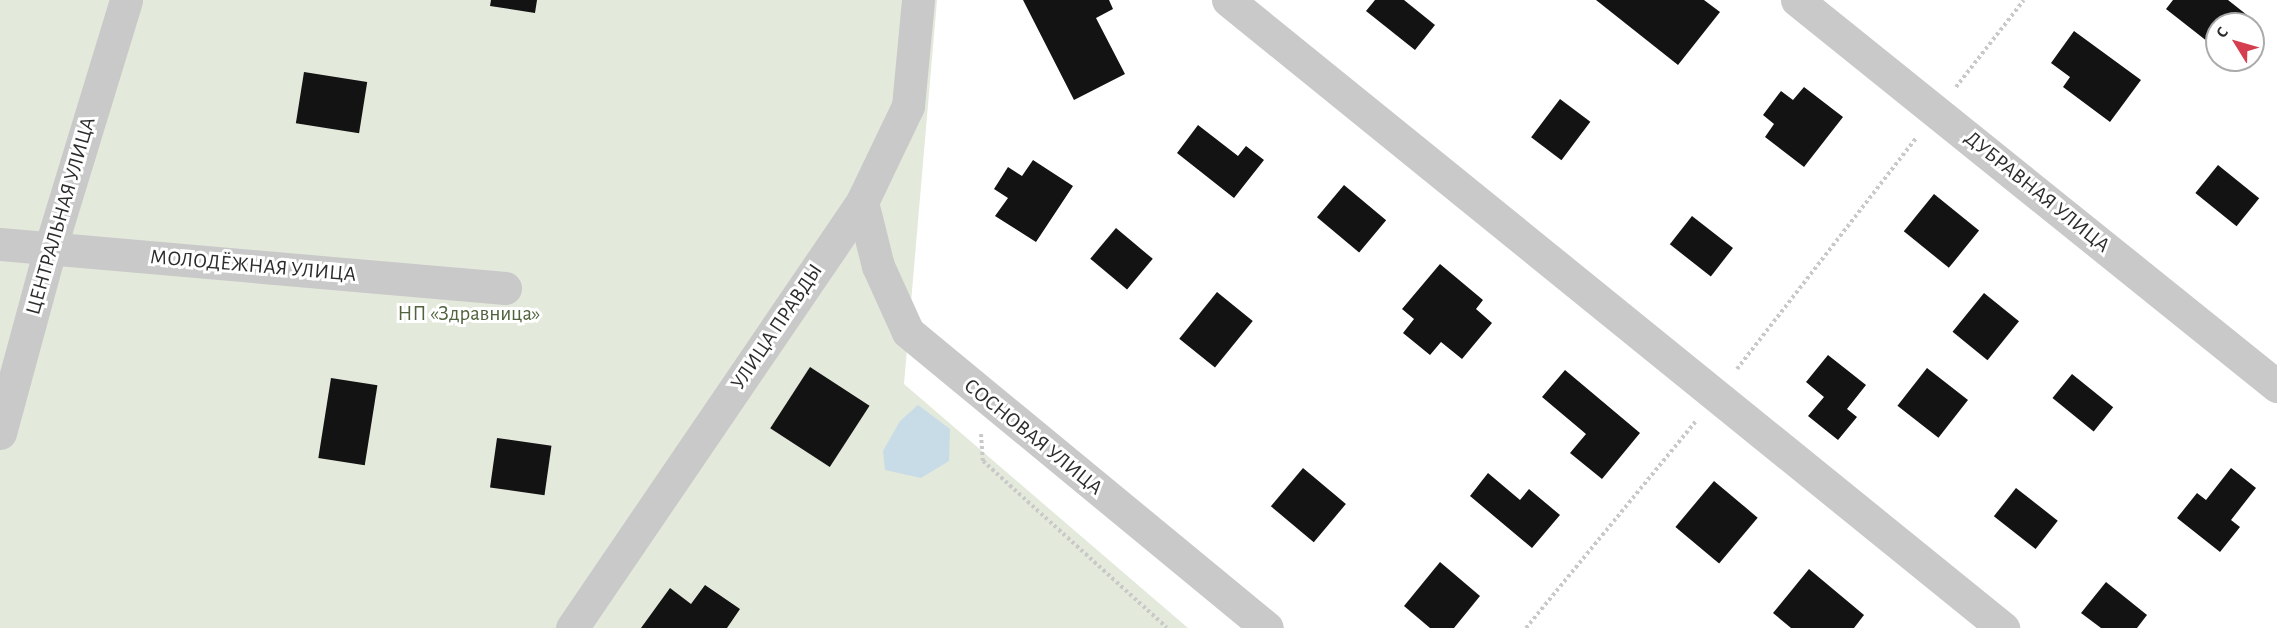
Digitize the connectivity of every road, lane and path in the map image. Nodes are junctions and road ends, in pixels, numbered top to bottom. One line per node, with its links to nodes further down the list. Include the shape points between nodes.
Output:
1 (126, 0): 9 (street, ЦЕНТРАЛЬНАЯ УЛИЦА)
2 (918, 0): 7 (street, УЛИЦА ПРАВДЫ, via 908,106)
3 (1228, 0): 13 (street)
4 (1797, 0): 6 (street, ДУБРАВНАЯ УЛИЦА)
5 (2024, 0): 6 (path)
6 (1936, 111): 11 (street, ДУБРАВНАЯ УЛИЦА); 13 (path)
7 (862, 202): 12 (street, СОСНОВАЯ УЛИЦА, via 878,266 908,332); 15 (street, УЛИЦА ПРАВДЫ)
8 (0, 244): 9 (street, МОЛОДЁЖНАЯ УЛИЦА)
9 (50, 249): 10 (street, МОЛОДЁЖНАЯ УЛИЦА); 14 (street, ЦЕНТРАЛЬНАЯ УЛИЦА)
10 (505, 288)
11 (2277, 386)
12 (977, 391): 16 (path, via 983,461); 17 (street, СОСНОВАЯ УЛИЦА)
13 (1715, 398): 18 (path); 19 (street)
14 (0, 433)
15 (572, 628)
16 (1167, 628)
17 (1266, 628)
18 (1526, 628)
19 (2003, 628)

